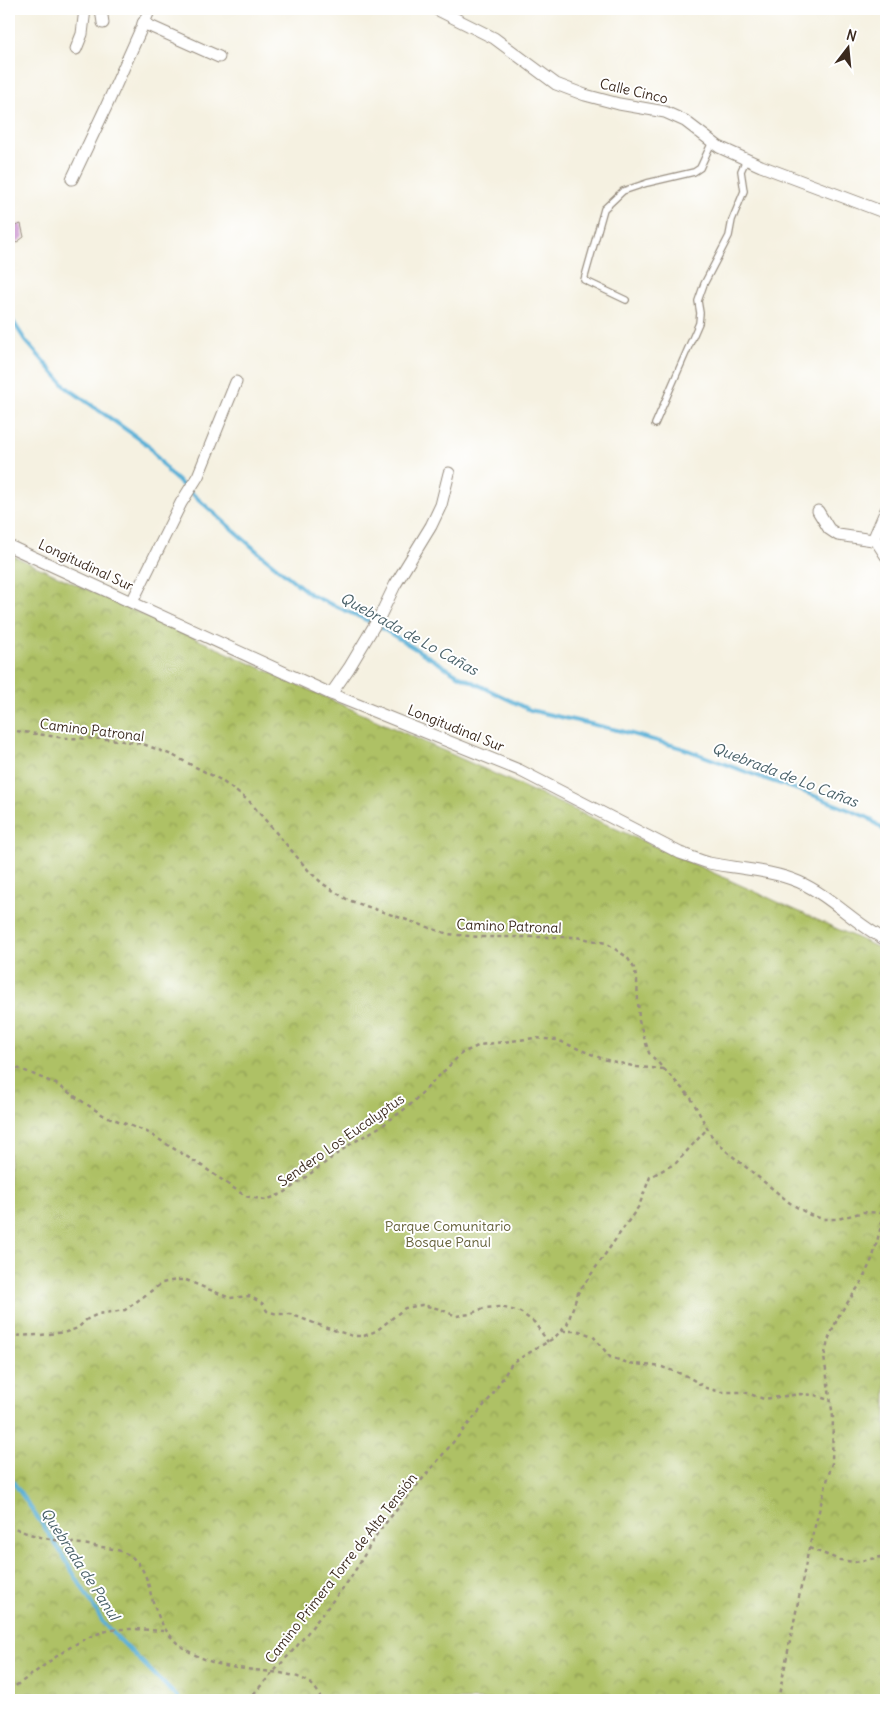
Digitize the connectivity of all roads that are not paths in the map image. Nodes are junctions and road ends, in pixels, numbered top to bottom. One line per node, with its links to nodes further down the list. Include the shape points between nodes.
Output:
1 (85, 9): 7 (street, via 82,34)
2 (101, 9): 5 (street)
3 (150, 9): 6 (street)
4 (436, 9): 9 (street, Calle Cinco, via 494,38 556,84 610,102 665,112 685,121)
5 (103, 23)
6 (143, 23): 8 (street); 11 (street)
7 (76, 49)
8 (219, 57)
9 (712, 142): 10 (street, Calle Cinco); 13 (lane, via 700,168 694,172 623,191 604,209 584,280)
10 (746, 160): 12 (street, Calle Cinco); 15 (lane, via 741,171 744,191 729,236 704,284 698,301 699,323)
11 (72, 179)
12 (886, 213)
13 (626, 300)
14 (236, 382): 22 (street, via 198,476 181,503)
15 (655, 424)
16 (449, 473): 23 (street, via 441,505 431,526)
17 (886, 510): 19 (street)
18 (818, 511): 19 (street, via 829,529 838,535)
19 (873, 540): 21 (street)
20 (9, 546): 22 (street, Longitudinal Sur)
21 (886, 556)
22 (132, 602): 23 (street, Longitudinal Sur)
23 (331, 694): 24 (street, Longitudinal Sur, via 519,770 680,853 798,882 824,896)
24 (886, 940)

